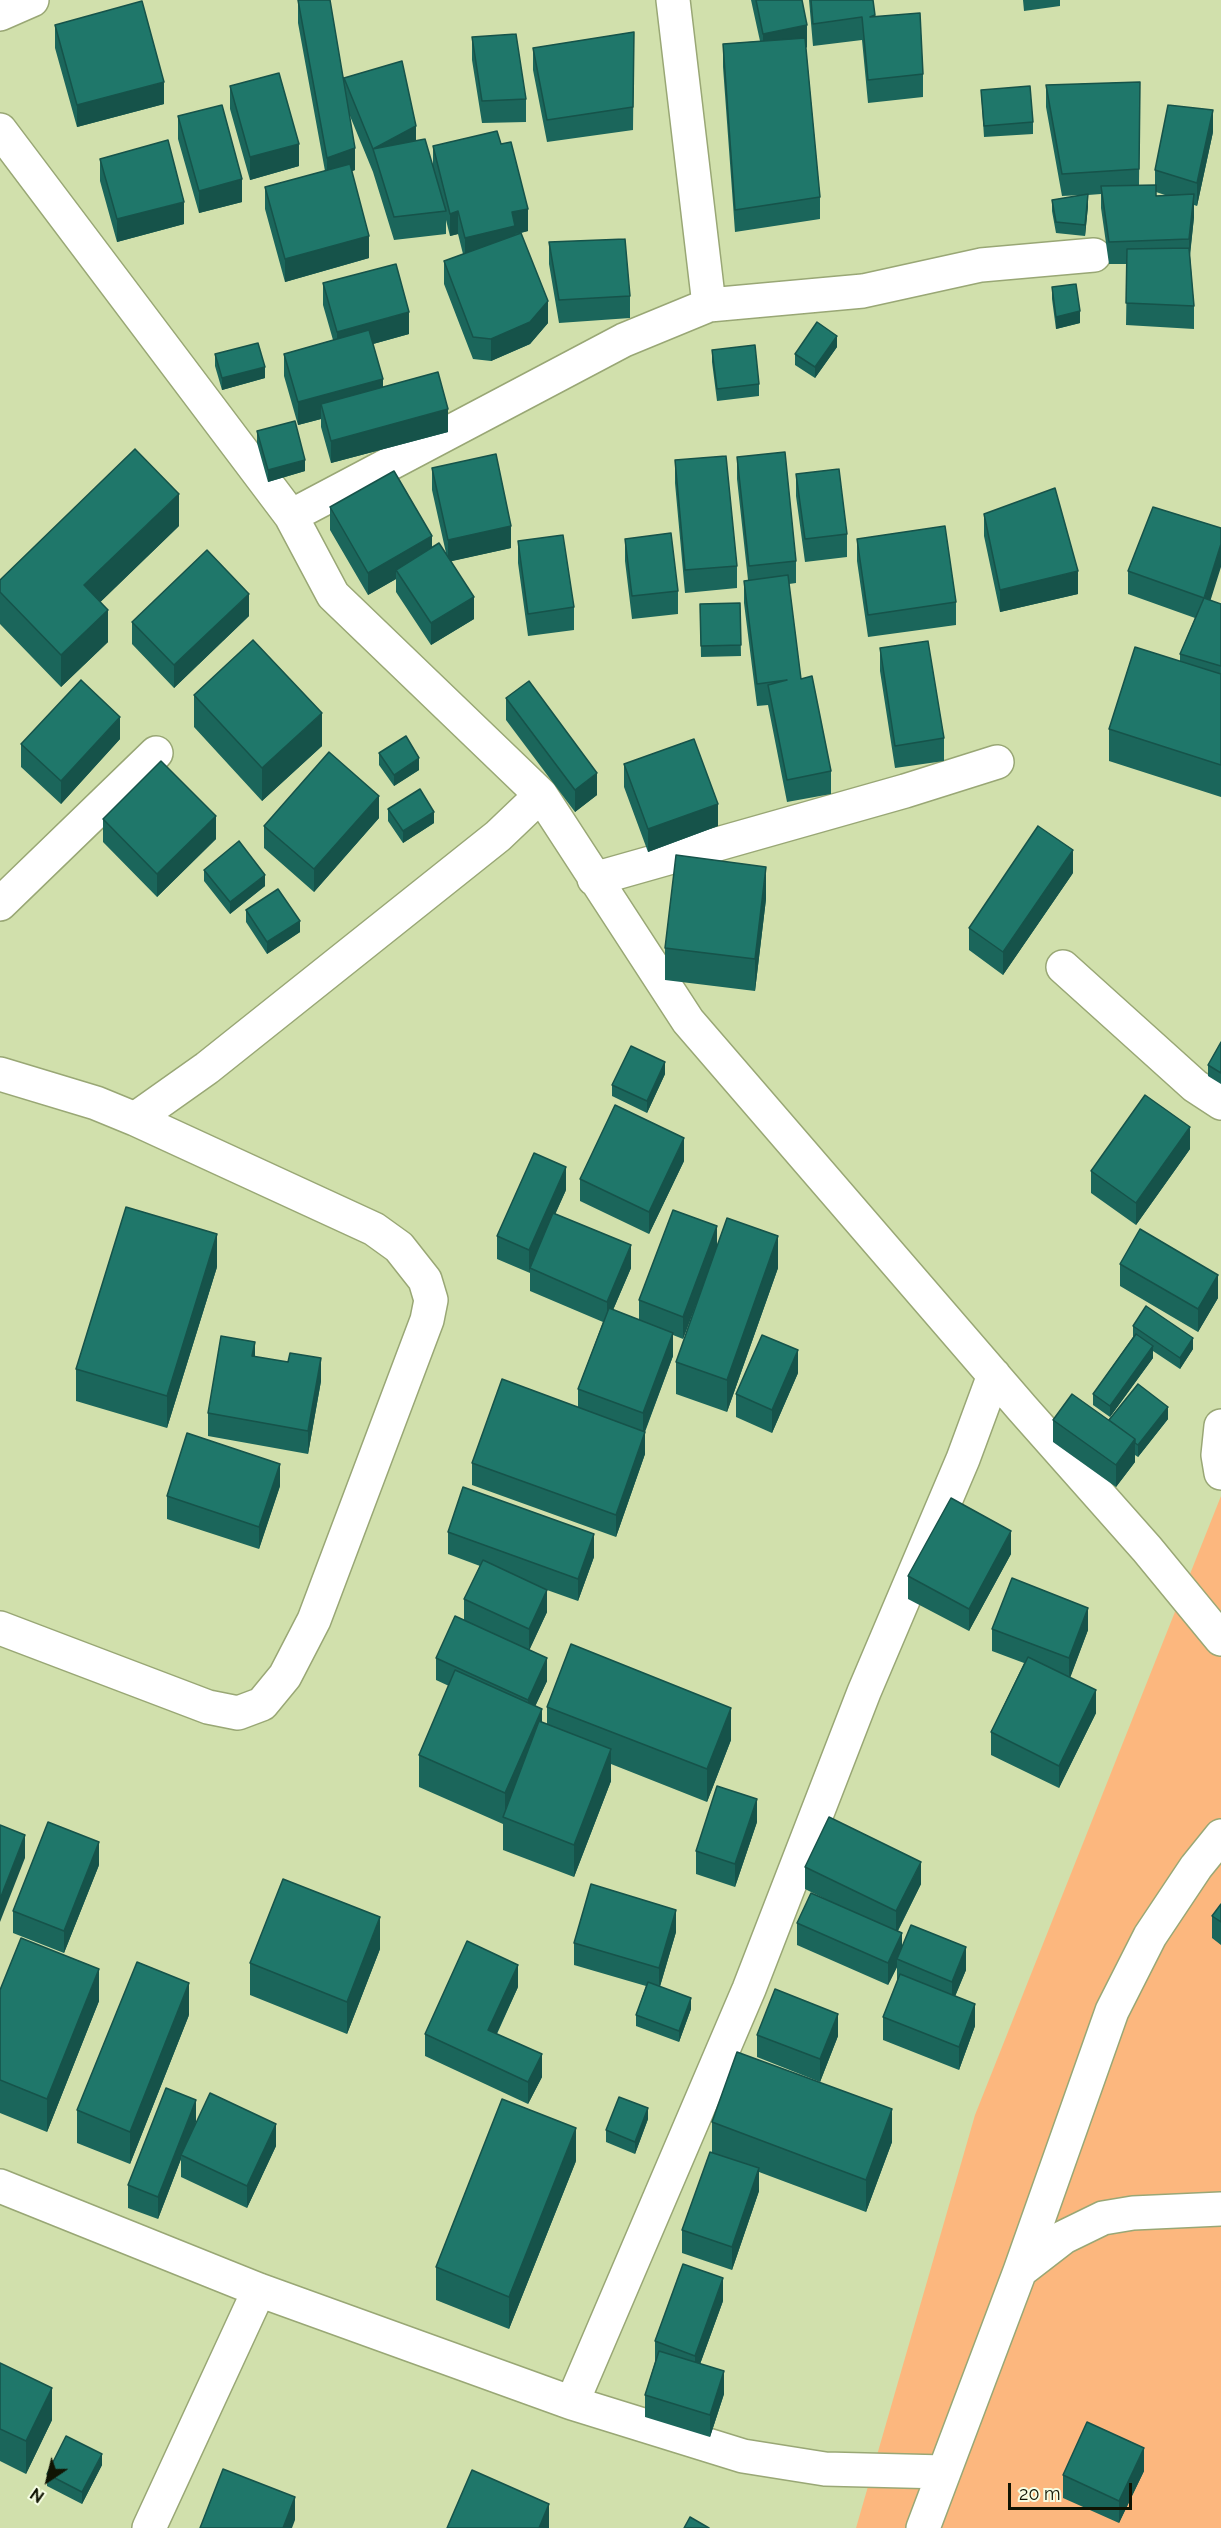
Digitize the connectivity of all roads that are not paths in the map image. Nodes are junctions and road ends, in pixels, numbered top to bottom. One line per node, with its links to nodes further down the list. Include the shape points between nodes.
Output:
1 (32, 0): 3 (street)
2 (673, 0): 6 (street)
3 (0, 14)
4 (0, 130): 7 (street)
5 (1094, 255): 6 (street, via 981,265 863,291)
6 (709, 305): 7 (street, via 624,340)
7 (291, 516): 10 (street, via 333,595)
8 (156, 753): 12 (street)
9 (997, 762): 11 (street)
10 (541, 795): 11 (street); 16 (street, via 490,843 207,1068)
11 (594, 879): 17 (street, via 688,1021)
12 (0, 904)
13 (1063, 967): 15 (street, via 1195,1086)
14 (0, 1074): 16 (street)
15 (1221, 1103)
16 (135, 1119): 20 (street, via 374,1229 399,1247 425,1280 430,1300 427,1320 314,1620 285,1676 262,1704 238,1713 208,1707)
17 (994, 1375): 21 (street); 27 (street, via 970,1442 864,1692 749,1989)
18 (1221, 1426): 19 (street)
19 (1221, 1473)
20 (0, 1628)
21 (1221, 1639)
22 (1221, 1836): 25 (street, via 1150,1936 1112,2011)
23 (0, 2186): 26 (street)
24 (1221, 2210): 25 (street, via 1133,2212 1103,2218 1064,2237)
25 (1020, 2271): 28 (street)
26 (259, 2290): 27 (street); 29 (street)
27 (572, 2403): 28 (street, via 742,2456 825,2469)
28 (944, 2472): 30 (street)
29 (149, 2528)
30 (922, 2528)

